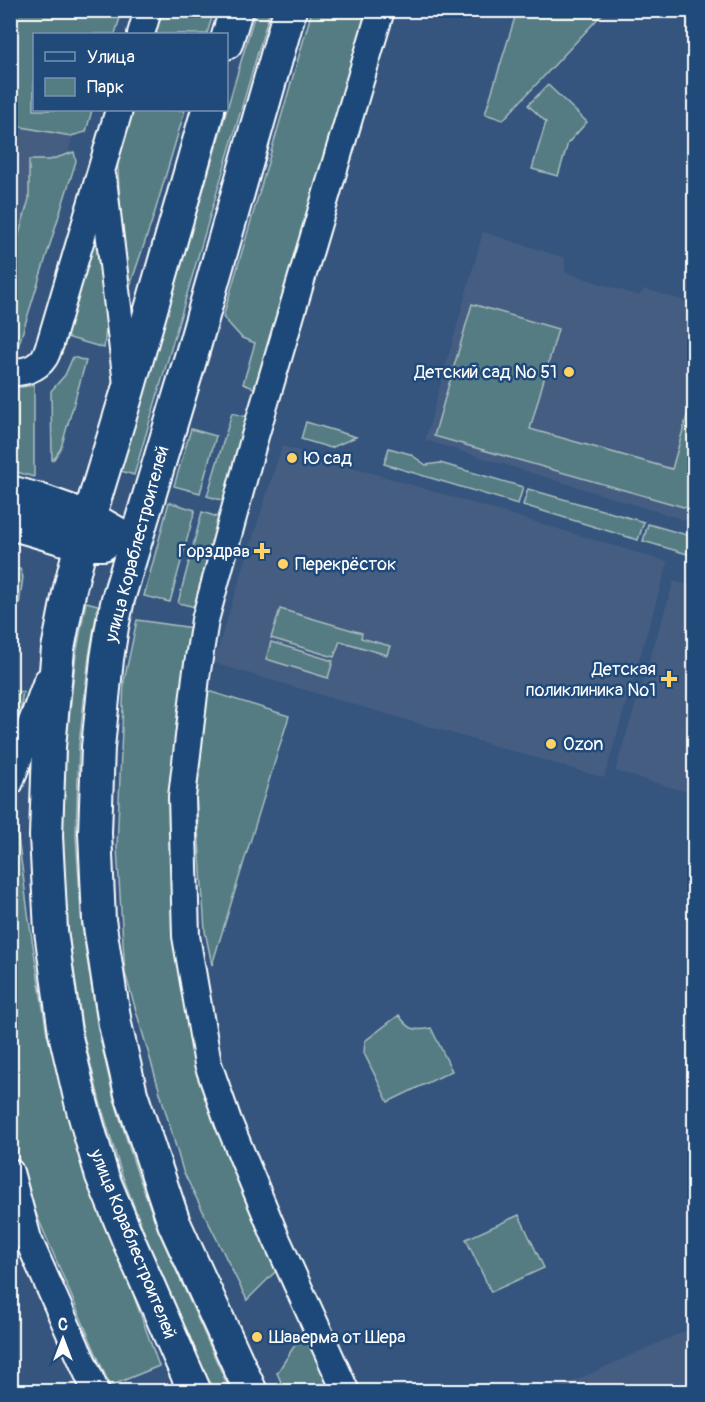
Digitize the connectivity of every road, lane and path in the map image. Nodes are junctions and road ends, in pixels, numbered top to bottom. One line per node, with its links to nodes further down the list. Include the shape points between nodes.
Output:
1 (148, 10): 5 (street)
2 (236, 10): 6 (main road)
3 (290, 10): 15 (main road, улица Кораблестроителей)
4 (381, 10): 22 (street, via 205,620 182,797 186,936 208,1064 276,1238)
5 (141, 33)
6 (228, 36)
7 (119, 111): 9 (street)
8 (208, 111): 11 (main road, улица Кораблестроителей)
9 (102, 170): 10 (street, via 44,359 32,369); 11 (street)
10 (10, 372)
11 (128, 390): 14 (main road, улица Кораблестроителей)
12 (10, 492): 14 (main road, via 39,500)
13 (10, 524): 14 (main road)
14 (86, 531): 15 (main road); 16 (main road, улица Кораблестроителей)
15 (134, 543): 21 (main road, улица Кораблестроителей, via 112,627 98,747 95,833 99,920 118,1036 152,1160 174,1223)
16 (58, 650): 17 (street); 20 (main road, улица Кораблестроителей, via 46,836 51,931 65,1033 102,1176)
17 (10, 782)
18 (10, 1172): 19 (street, via 28,1239)
19 (96, 1392)
20 (195, 1392)
21 (251, 1392)
22 (346, 1392)

